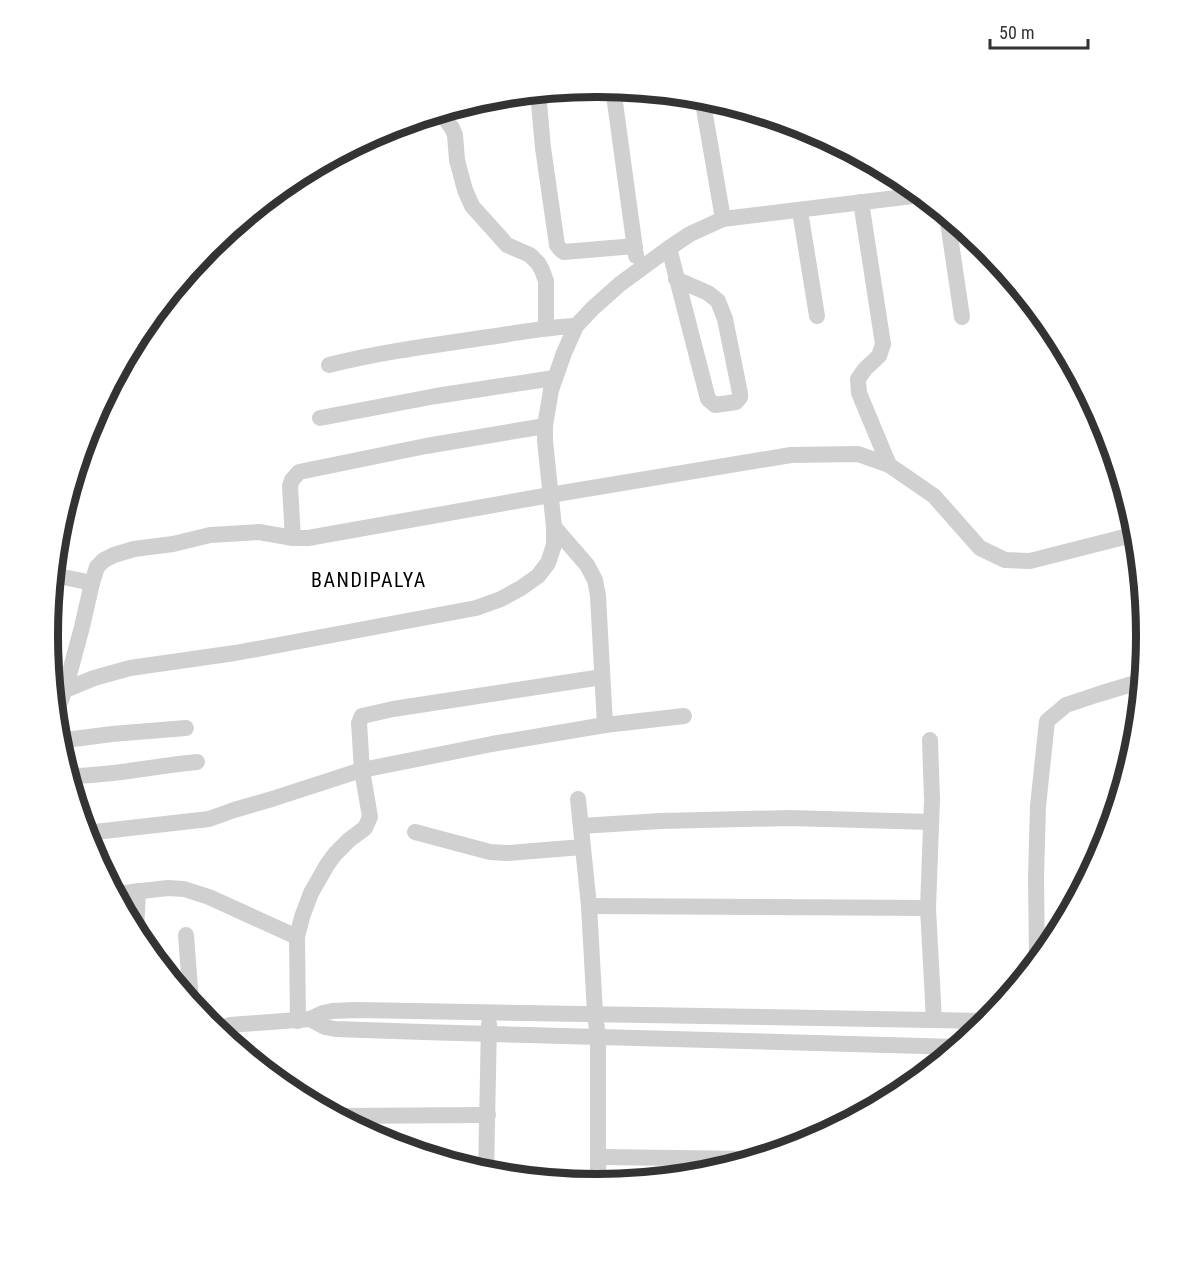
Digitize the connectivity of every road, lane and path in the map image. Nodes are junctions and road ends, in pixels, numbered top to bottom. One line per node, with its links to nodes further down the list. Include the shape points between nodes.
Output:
1 (614, 97): 10 (street)
2 (539, 101): 10 (street, via 557,245 564,252)
3 (704, 107): 8 (street)
4 (445, 119): 17 (street, via 455,135 457,160 472,206 507,245 530,255 542,270 546,281)
5 (908, 196): 6 (street)
6 (861, 202): 7 (street); 22 (street, via 883,344 879,356 858,379 858,386)
7 (800, 210): 8 (street); 14 (street)
8 (723, 219): 11 (street)
9 (949, 228): 15 (street)
10 (635, 246): 12 (street)
11 (669, 248): 12 (street); 13 (street)
12 (638, 270): 16 (street)
13 (676, 279): 13 (street, via 708,399 715,405 735,402 740,393 718,301)
14 (817, 316)
15 (962, 317)
16 (576, 326): 17 (street); 19 (street)
17 (546, 328): 18 (street)
18 (328, 364)
19 (554, 378): 20 (street); 21 (street)
20 (320, 418)
21 (545, 426): 23 (street); 26 (street, via 299,472 290,486)
22 (889, 465): 23 (street, via 858,454 791,455); 25 (street, via 934,496 980,548 1005,560 1030,561)
23 (550, 495): 24 (street); 26 (street)
24 (554, 527): 29 (street, via 595,580); 31 (street, via 554,545 538,576 501,599 476,608 236,653 130,668)
25 (1126, 537)
26 (293, 538): 28 (street, via 258,532 210,535 134,549 104,560)
27 (62, 577): 28 (street)
28 (92, 583): 31 (street)
29 (602, 677): 34 (street); 39 (street, via 367,714 359,723)
30 (1133, 684): 54 (street, via 1066,705 1047,722 1038,806)
31 (65, 690): 32 (street)
32 (62, 697)
33 (684, 716): 34 (street)
34 (605, 725): 39 (street)
35 (186, 728): 36 (street)
36 (69, 740)
37 (930, 740): 42 (street)
38 (196, 762): 40 (street)
39 (362, 770): 44 (street, via 209,819); 53 (street, via 368,823 327,865 311,893)
40 (77, 775)
41 (578, 799): 43 (street)
42 (931, 822): 43 (street, via 790,818); 50 (street)
43 (581, 826): 46 (street)
44 (95, 832)
45 (415, 832): 46 (street, via 490,852)
46 (583, 847): 49 (street)
47 (138, 891): 48 (street); 51 (street); 53 (street, via 184,889)
48 (124, 893)
49 (589, 906): 50 (street); 57 (street)
50 (928, 908): 59 (street)
51 (137, 915)
52 (186, 935): 55 (street)
53 (297, 937): 58 (street)
54 (1037, 946)
55 (190, 988)
56 (490, 1012): 57 (street); 58 (street, via 332,1011); 62 (street)
57 (595, 1013): 59 (street); 63 (street)
58 (304, 1020): 61 (street); 62 (street, via 335,1029)
59 (934, 1020): 60 (street)
60 (973, 1021)
61 (227, 1026)
62 (489, 1034): 63 (street); 65 (street)
63 (598, 1038): 64 (street); 67 (street)
64 (944, 1047)
65 (488, 1115): 66 (street); 69 (street)
66 (355, 1116)
67 (599, 1157): 68 (street); 70 (street)
68 (725, 1159)
69 (486, 1163)
70 (598, 1174)

